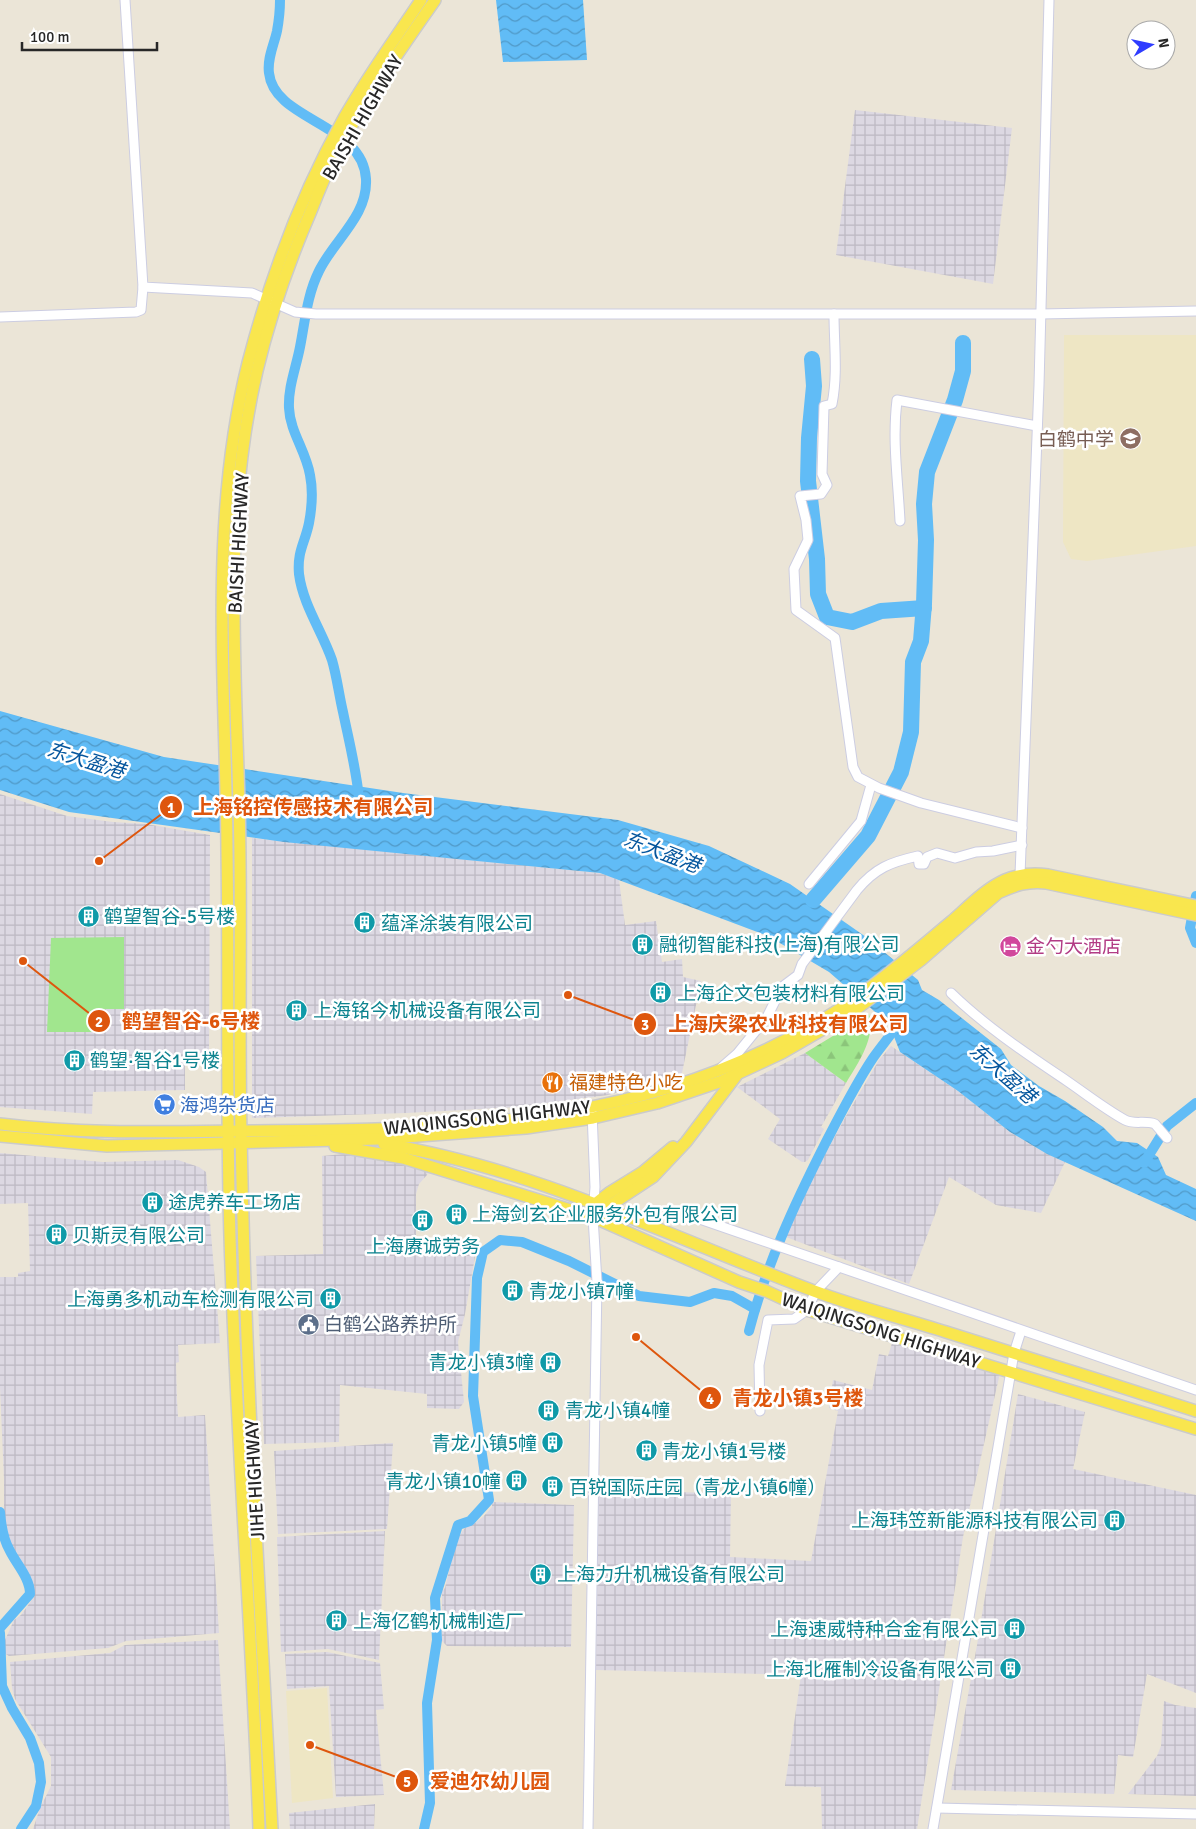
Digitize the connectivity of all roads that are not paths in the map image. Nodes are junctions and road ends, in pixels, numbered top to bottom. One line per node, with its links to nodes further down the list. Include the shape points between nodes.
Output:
1 (125, 0): 6 (street)
2 (421, 0): 5 (main road, BAISHI HIGHWAY)
3 (434, 0): 5 (main road, BAISHI HIGHWAY)
4 (1049, 0): 10 (street)
5 (350, 118): 7 (main road, BAISHI HIGHWAY, via 304,198)
6 (144, 287): 7 (street, via 252,293); 11 (street, via 141,310 136,312)
7 (271, 302): 9 (street, via 295,312 316,314); 14 (main road, BAISHI HIGHWAY, via 247,366 227,486 222,598)
8 (1196, 311): 10 (street)
9 (834, 314): 10 (street); 15 (street, via 834,391 832,404 824,406 823,424 822,474 827,484 820,494 800,496 808,540 794,569 796,610 835,638 853,767 858,777)
10 (1040, 314): 12 (street)
11 (0, 316)
12 (1037, 426): 13 (street, via 897,400 894,438); 16 (street)
13 (900, 521)
14 (232, 759): 26 (main road, BAISHI HIGHWAY, via 228,853); 28 (main road, BAISHI HIGHWAY, via 240,854)
15 (875, 787): 16 (street, via 922,803); 19 (street, via 861,821)
16 (1022, 828): 17 (street)
17 (1022, 845): 18 (street); 23 (street, via 955,858 937,853 926,857 921,865 918,856 881,868 867,878 802,964 798,975 782,987 767,1017)
18 (1021, 879): 20 (main road, WAIQINGSONG HIGHWAY, via 1034,873 1048,875); 22 (main road, WAIQINGSONG HIGHWAY, via 993,886 918,956 849,1009 782,1053)
19 (809, 884)
20 (1192, 909)
21 (951, 993): 30 (street, via 1004,1038 1117,1115 1132,1123 1155,1124)
22 (738, 1068): 23 (main road, WAIQINGSONG HIGHWAY); 34 (main road, via 686,1142 653,1177)
23 (721, 1075): 24 (main road, WAIQINGSONG HIGHWAY, via 657,1103); 33 (main road, via 676,1144 643,1172)
24 (592, 1113): 29 (main road, WAIQINGSONG HIGHWAY); 31 (main road, WAIQINGSONG HIGHWAY, via 526,1128); 33 (street)
25 (0, 1124): 26 (main road, WAIQINGSONG HIGHWAY, via 45,1130)
26 (228, 1131): 28 (main road, WAIQINGSONG HIGHWAY); 32 (main road, JIHE HIGHWAY)
27 (0, 1136): 32 (main road, WAIQINGSONG HIGHWAY, via 107,1146)
28 (241, 1137): 29 (main road, WAIQINGSONG HIGHWAY); 32 (main road, WAIQINGSONG HIGHWAY); 50 (main road, JIHE HIGHWAY)
29 (311, 1137): 31 (main road, WAIQINGSONG HIGHWAY); 36 (main road, WAIQINGSONG HIGHWAY, via 403,1158)
30 (1167, 1138)
31 (362, 1140): 33 (main road, WAIQINGSONG HIGHWAY, via 462,1161 535,1182)
32 (228, 1144): 49 (main road, JIHE HIGHWAY)
33 (594, 1204): 34 (main road, WAIQINGSONG HIGHWAY); 36 (street)
34 (606, 1208): 36 (main road); 38 (main road, WAIQINGSONG HIGHWAY)
35 (691, 1216): 37 (street)
36 (593, 1217): 39 (main road, WAIQINGSONG HIGHWAY); 51 (street, via 597,1282)
37 (838, 1267): 38 (street); 40 (street)
38 (816, 1292): 39 (street); 41 (main road, WAIQINGSONG HIGHWAY)
39 (807, 1310): 42 (main road, WAIQINGSONG HIGHWAY); 44 (street, via 794,1319 768,1320 759,1365)
40 (1021, 1331): 41 (street); 43 (street)
41 (1014, 1353): 42 (street); 45 (main road, WAIQINGSONG HIGHWAY)
42 (1012, 1373): 46 (main road, WAIQINGSONG HIGHWAY); 47 (street)
43 (1196, 1390)
44 (760, 1411)
45 (1196, 1411)
46 (1196, 1429)
47 (937, 1808): 48 (street); 52 (street)
48 (1196, 1814)
49 (260, 1829)
50 (272, 1829)
51 (588, 1829)
52 (934, 1829)

